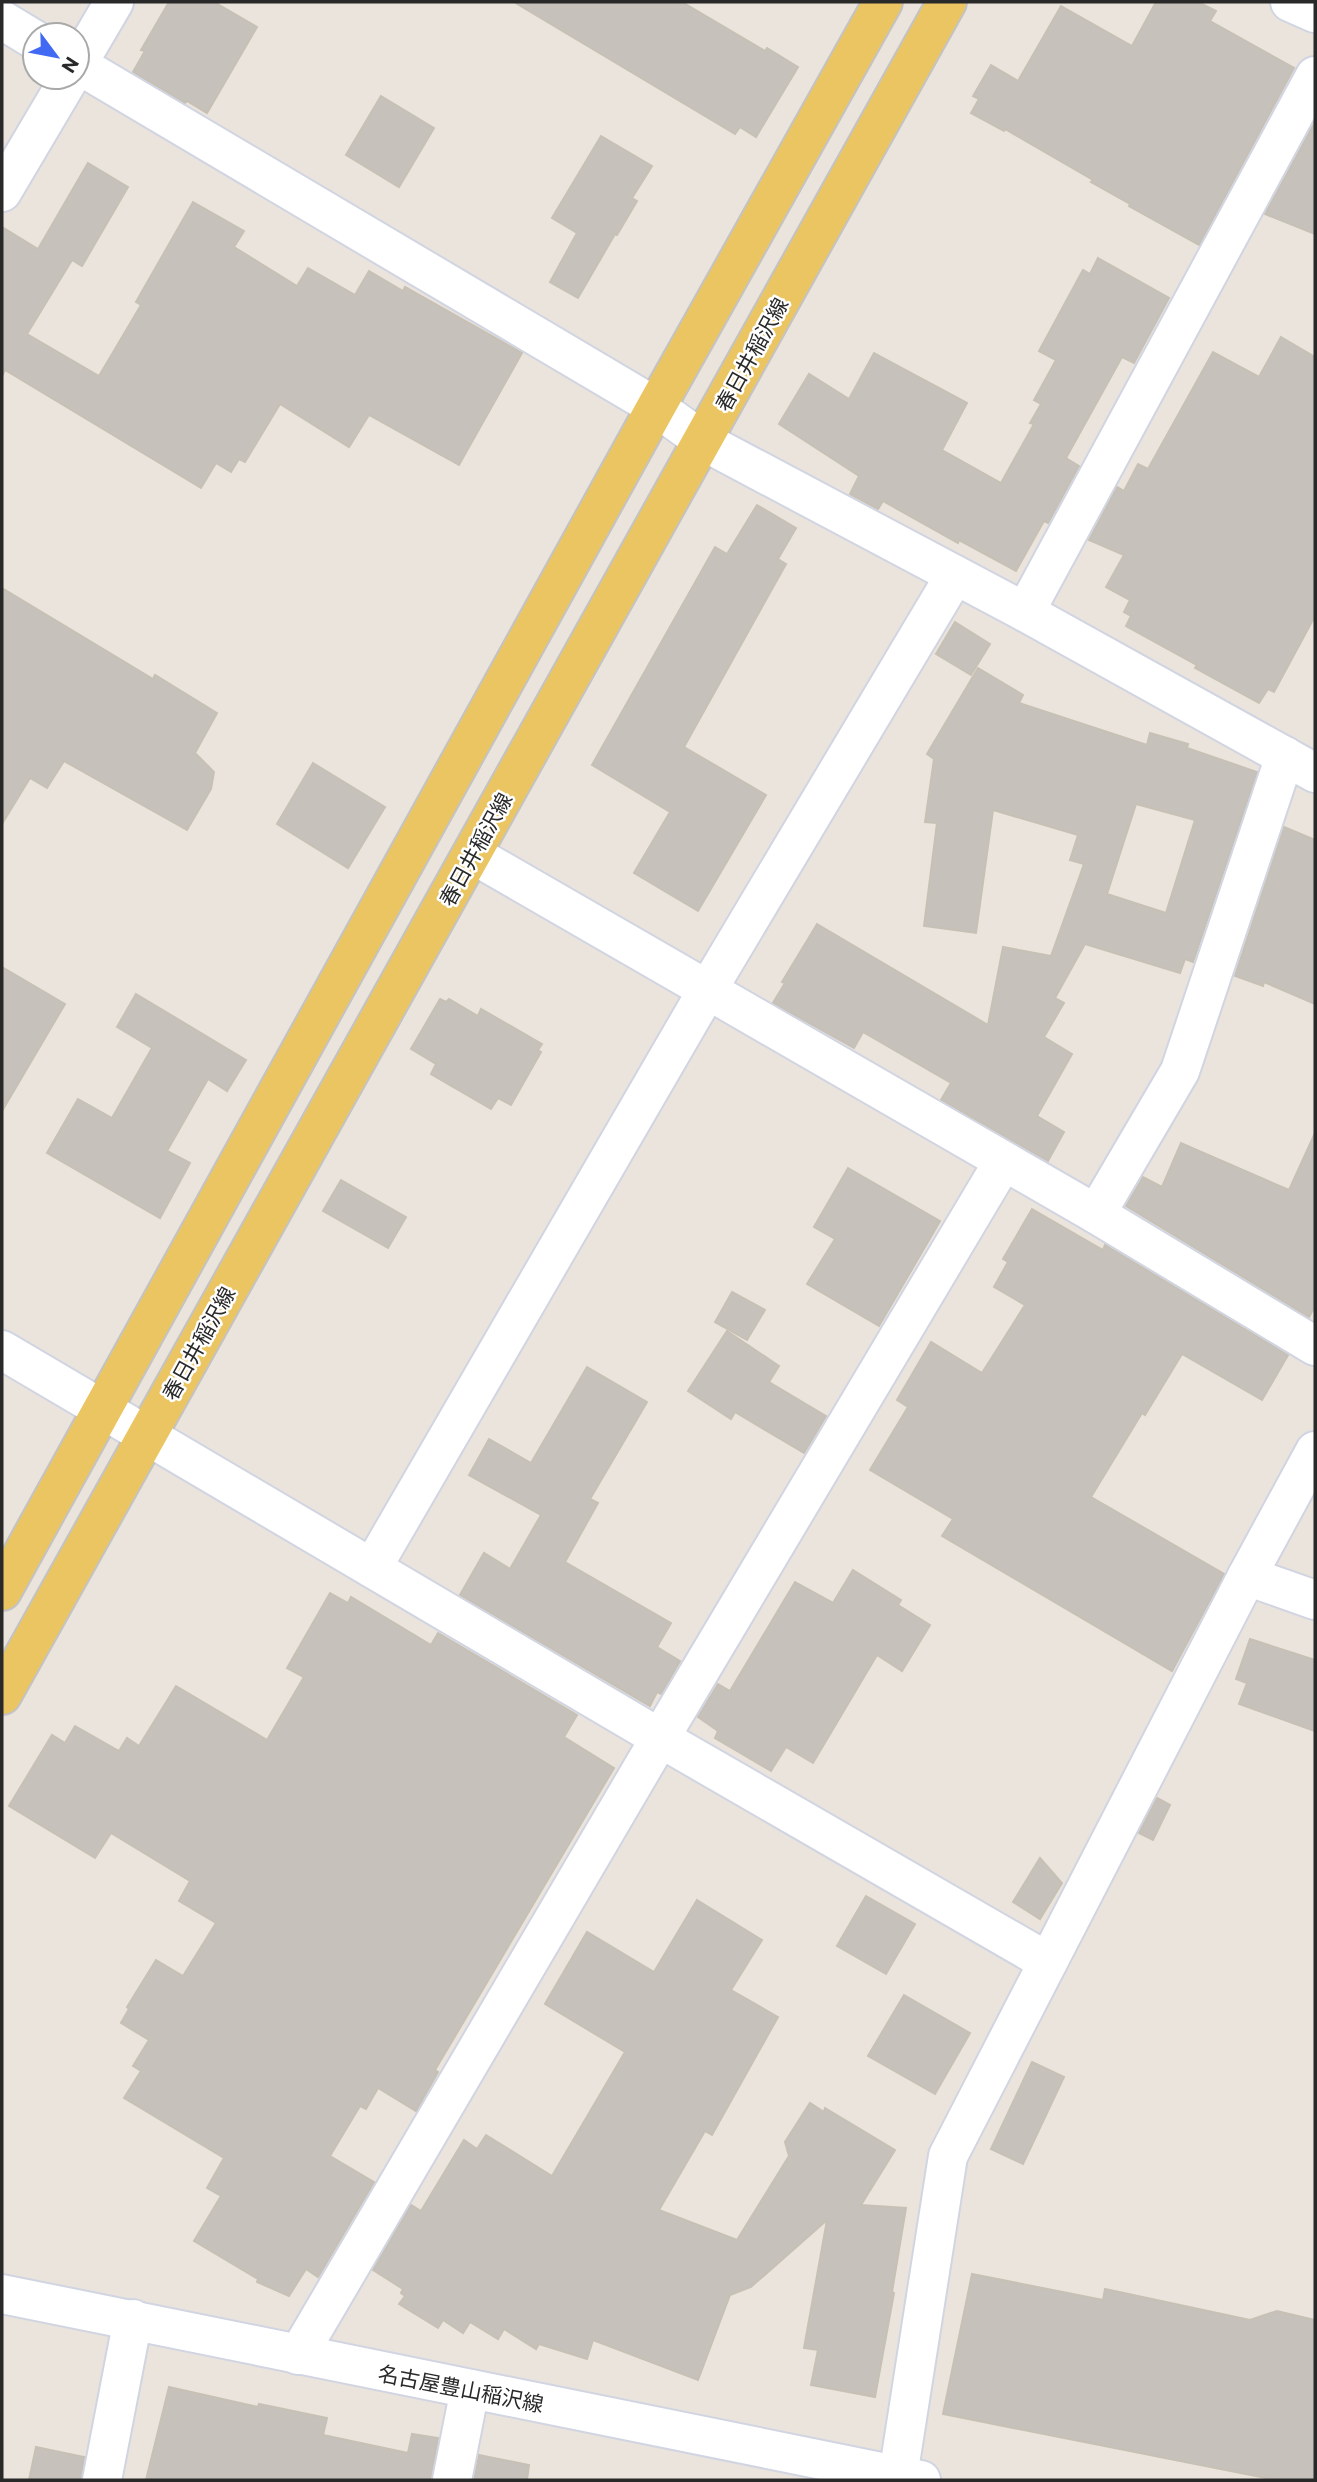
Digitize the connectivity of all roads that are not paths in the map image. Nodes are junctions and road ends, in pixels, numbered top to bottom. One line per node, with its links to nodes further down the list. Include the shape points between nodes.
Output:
1 (114, 2): 8 (street)
2 (883, 2): 13 (main road)
3 (947, 2): 14 (main road, 春日井稲沢線)
4 (1290, 2): 5 (street)
5 (1315, 13)
6 (2, 20): 7 (street)
7 (21, 32)
8 (91, 41)
9 (91, 72): 13 (street)
10 (1315, 76): 16 (street)
11 (62, 91): 12 (street)
12 (2, 192)
13 (656, 407): 14 (street); 24 (main road)
14 (703, 441): 15 (street); 18 (main road, 春日井稲沢線)
15 (955, 575): 16 (street); 19 (street)
16 (1026, 612): 17 (street)
17 (1300, 764): 21 (street, via 1180,1071)
18 (472, 854): 19 (street); 25 (main road, 春日井稲沢線)
19 (708, 989): 20 (street); 27 (street)
20 (1003, 1162): 21 (street); 32 (street)
21 (1096, 1214): 22 (street)
22 (1315, 1346)
23 (2, 1350): 24 (street)
24 (104, 1409): 25 (street); 29 (main road)
25 (147, 1434): 27 (street); 31 (main road, 春日井稲沢線)
26 (1315, 1451): 28 (street)
27 (372, 1568): 32 (street)
28 (1247, 1576): 30 (street); 33 (street)
29 (2, 1591)
30 (1315, 1600)
31 (2, 1695)
32 (660, 1738): 33 (street); 36 (street)
33 (1048, 1962): 38 (street, via 948,2156)
34 (2, 2294): 35 (street, 名古屋豊山稲沢線)
35 (133, 2319): 36 (street, 名古屋豊山稲沢線); 39 (street)
36 (298, 2355): 37 (street, 名古屋豊山稲沢線)
37 (470, 2389): 38 (street, 名古屋豊山稲沢線); 40 (street)
38 (910, 2478)
39 (102, 2480)
40 (452, 2480)

